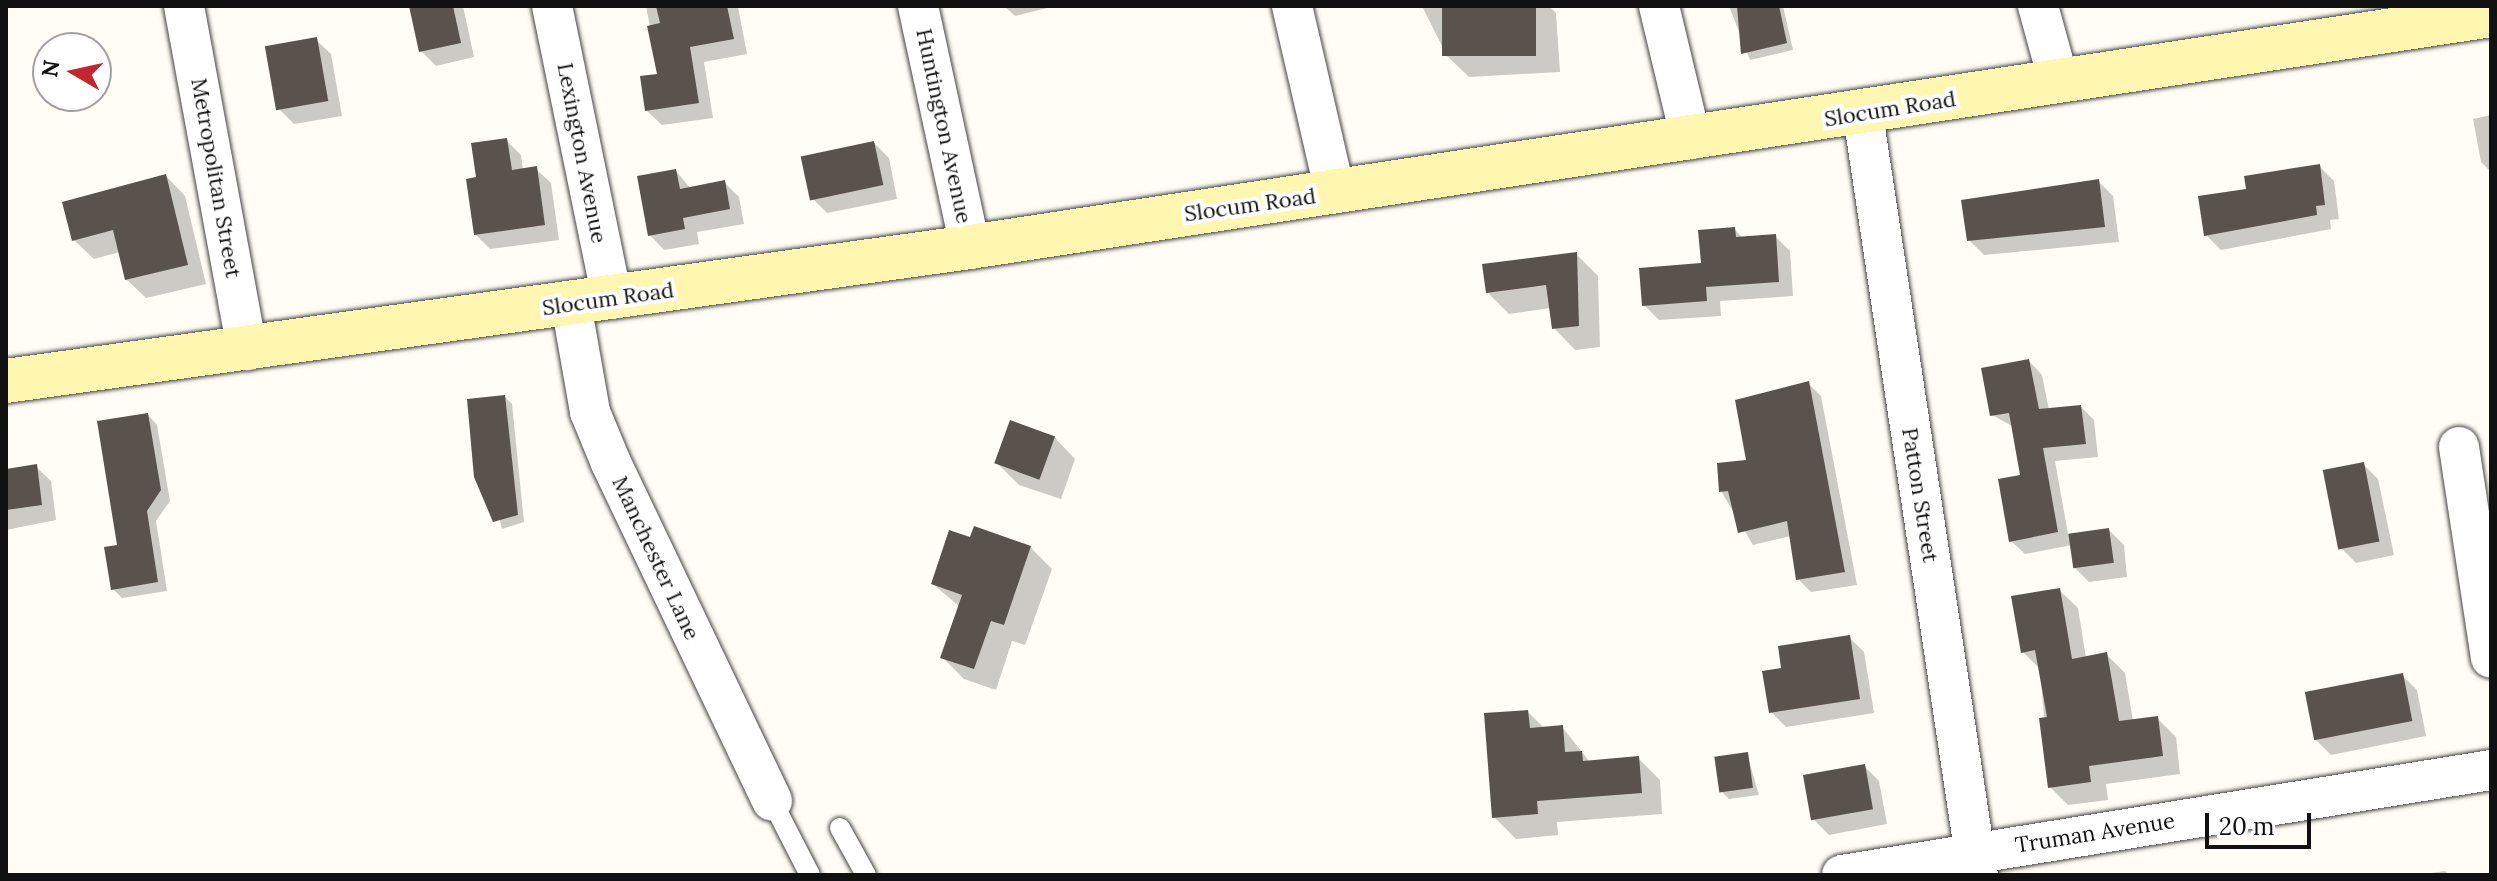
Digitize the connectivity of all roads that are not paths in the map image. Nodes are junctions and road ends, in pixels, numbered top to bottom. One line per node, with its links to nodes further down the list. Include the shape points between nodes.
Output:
1 (184, 6): 14 (street, Metropolitan Street)
2 (552, 6): 13 (street, Lexington Avenue)
3 (918, 6): 12 (street, Huntington Avenue)
4 (1292, 6): 11 (street)
5 (1659, 6): 10 (street)
6 (2038, 6): 8 (street)
7 (2491, 15): 8 (main road, Slocum Road)
8 (2059, 82): 9 (main road, Slocum Road)
9 (1863, 115): 10 (main road, Slocum Road); 21 (street, Patton Street)
10 (1691, 139): 11 (main road, Slocum Road)
11 (1335, 192): 12 (main road, Slocum Road)
12 (970, 247): 13 (main road, Slocum Road)
13 (592, 302): 14 (main road, Slocum Road); 19 (street, Manchester Lane, via 590,412)
14 (247, 350): 15 (main road, Slocum Road)
15 (6, 381)
16 (2459, 447): 17 (street)
17 (2491, 658)
18 (2491, 770): 21 (street, Truman Avenue)
19 (772, 801): 22 (lane)
20 (840, 828): 23 (lane)
21 (1976, 864): 24 (street, Truman Avenue)
22 (810, 875)
23 (866, 875)
24 (1842, 875)

